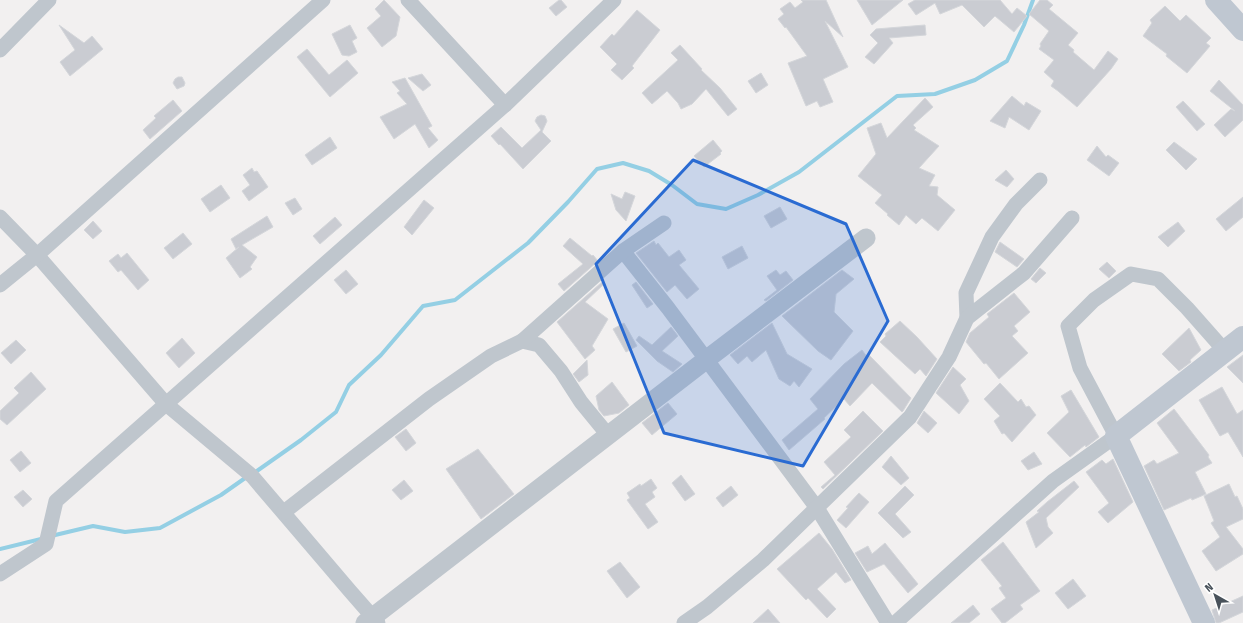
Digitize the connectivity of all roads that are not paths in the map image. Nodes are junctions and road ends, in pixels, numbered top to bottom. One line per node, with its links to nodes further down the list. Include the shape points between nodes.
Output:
1 (49, 0): 7 (street)
2 (323, 0): 15 (street)
3 (408, 0): 8 (street)
4 (614, 0): 8 (street)
5 (1216, 0): 6 (main road)
6 (1243, 30)
7 (0, 50)
8 (505, 105): 21 (street)
9 (1040, 180): 17 (street, via 1016,204 992,237 966,293)
10 (0, 217): 15 (street)
11 (1072, 218): 17 (street, via 1024,273)
12 (664, 222): 14 (street)
13 (866, 238): 20 (street)
14 (624, 251): 18 (street); 20 (street)
15 (36, 255): 16 (street); 21 (street)
16 (0, 285)
17 (968, 318): 24 (street, via 949,357 910,417)
18 (522, 341): 22 (street, via 539,345 562,371 581,402); 25 (street, via 491,356 429,399)
19 (1238, 343): 23 (main road); 23 (street, via 1187,308 1158,279 1132,274 1094,300 1068,326 1080,368)
20 (707, 359): 22 (street); 24 (street)
21 (166, 404): 25 (street, via 252,476); 26 (street, via 56,501 46,544)
22 (608, 435): 27 (street)
23 (1116, 436): 30 (street, via 1053,481); 31 (main road)
24 (818, 508): 28 (street, via 763,560); 29 (street)
25 (284, 512): 27 (street)
26 (0, 574)
27 (372, 621)
28 (684, 623)
29 (888, 623)
30 (895, 623)
31 (1204, 623)

